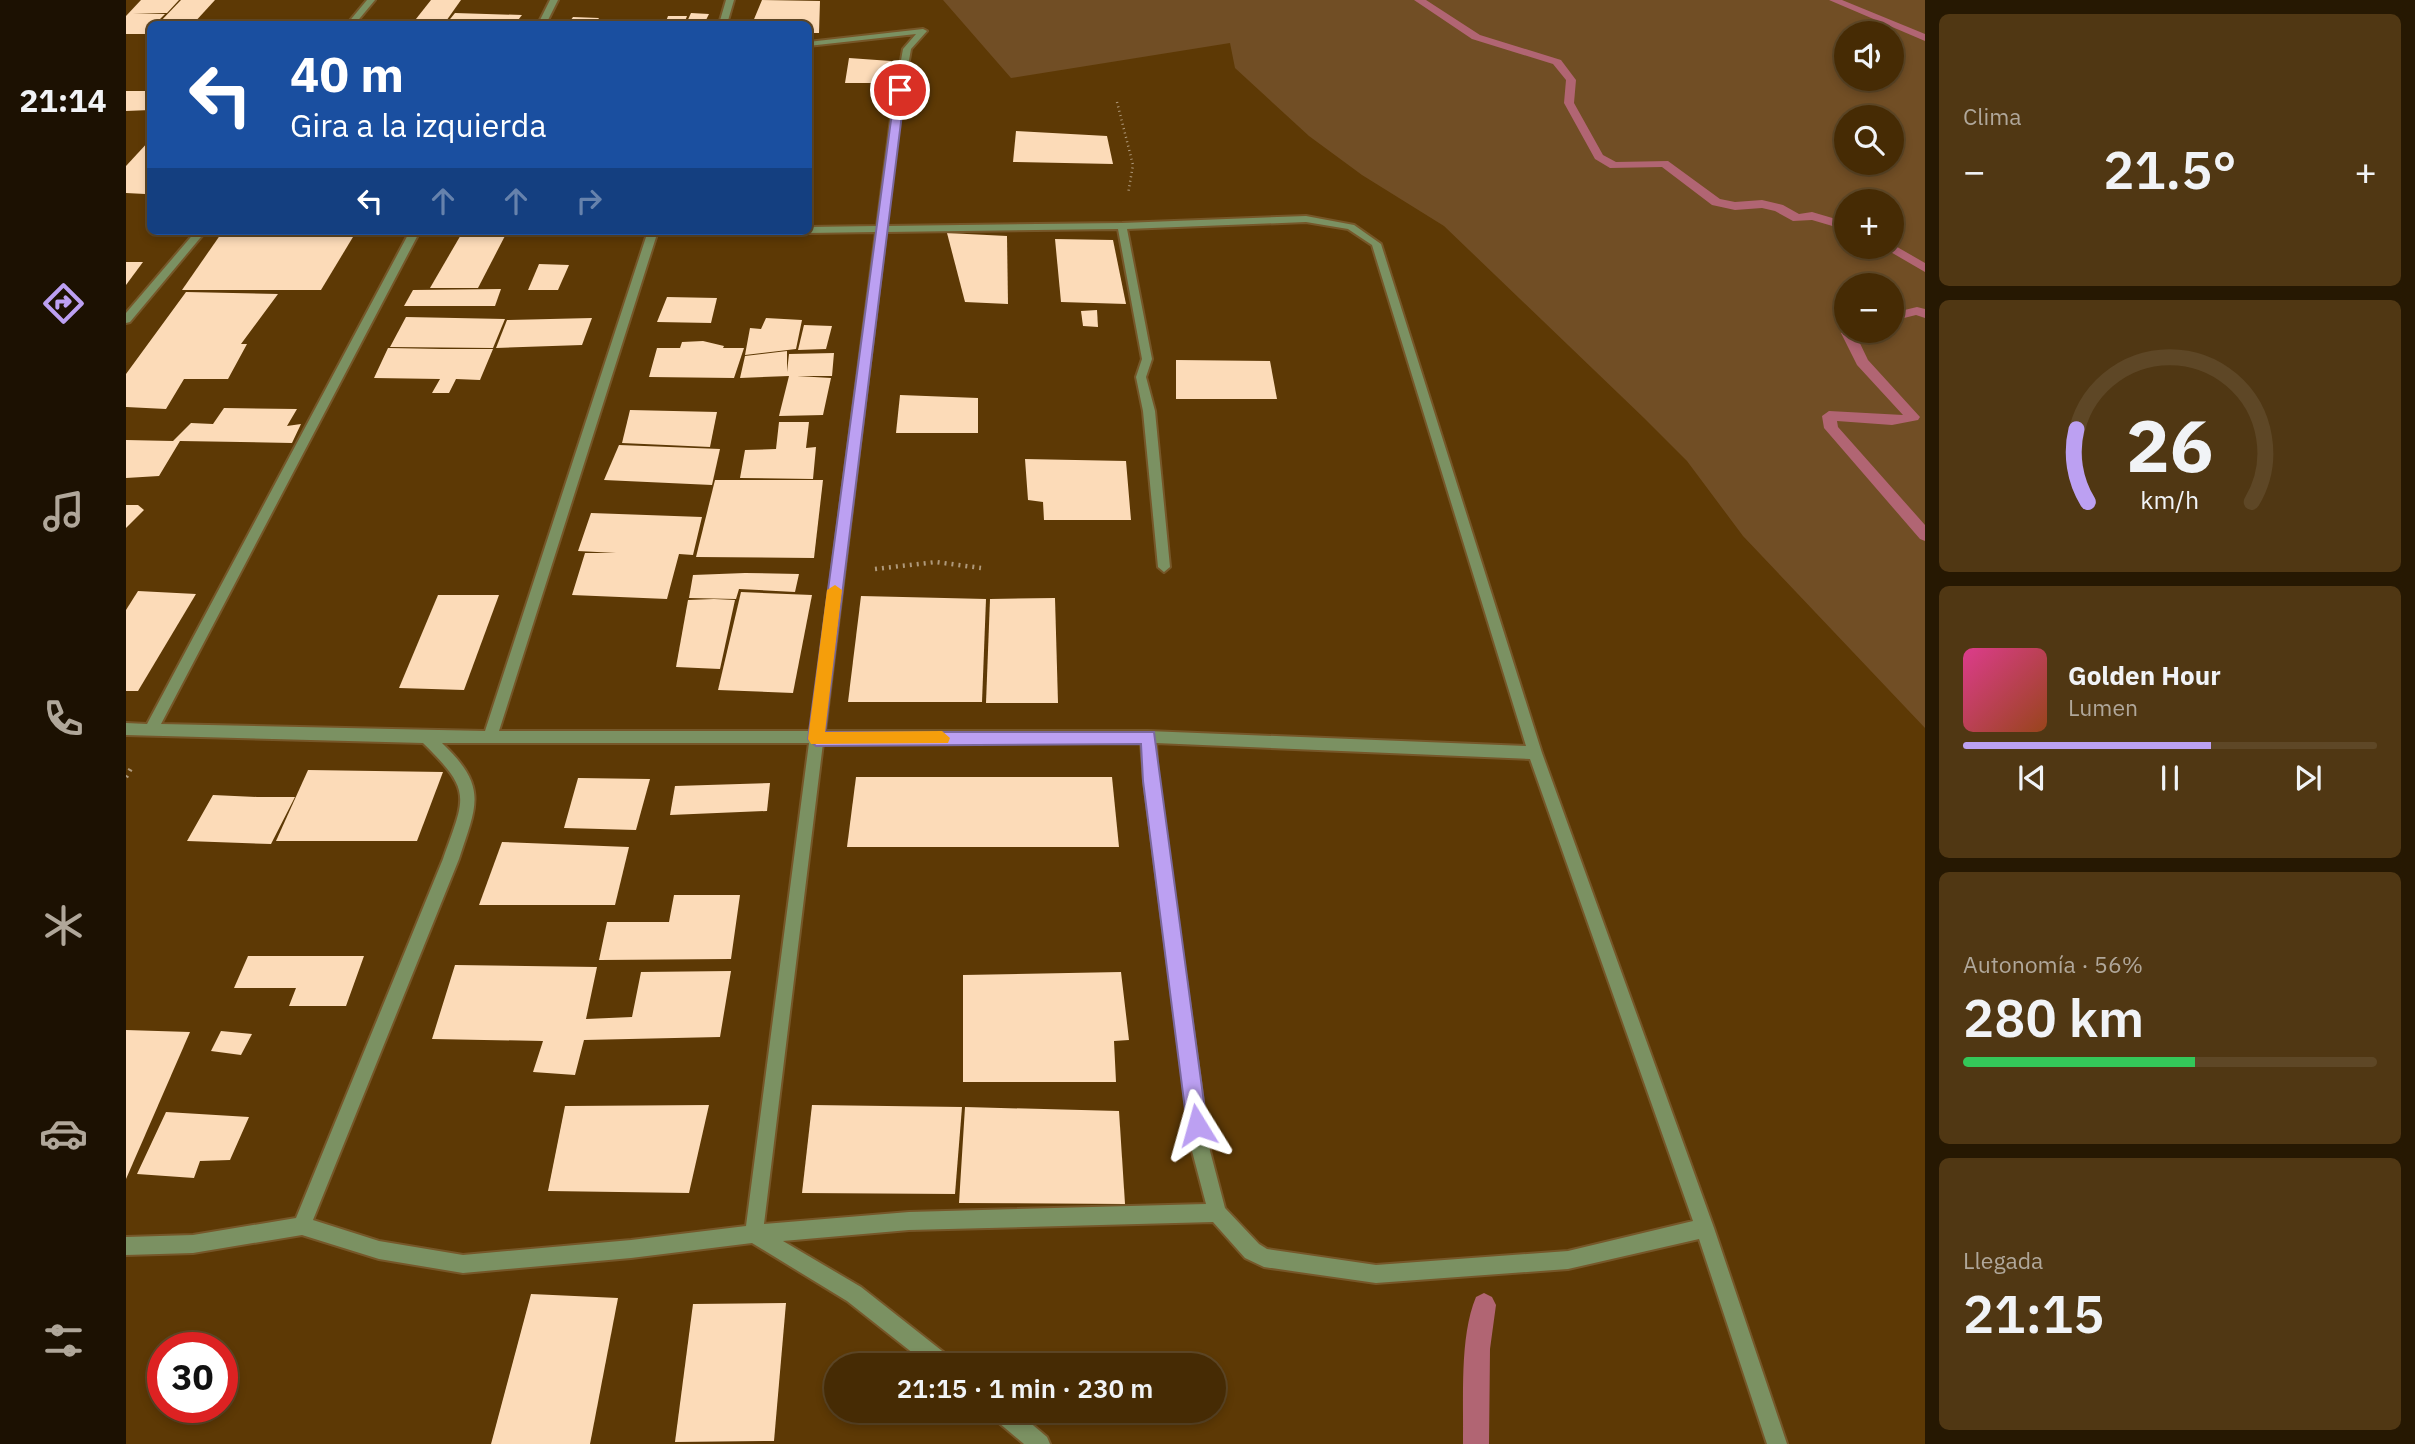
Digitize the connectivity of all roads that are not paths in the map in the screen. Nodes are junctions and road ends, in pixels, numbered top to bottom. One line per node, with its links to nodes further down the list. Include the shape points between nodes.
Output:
1 (371, 0): 4 (street)
2 (554, 0): 5 (street)
3 (730, 0): 6 (street)
4 (354, 21)
5 (544, 21)
6 (724, 21)
7 (812, 44): 9 (street, via 923,31 907,49)
8 (1122, 226): 9 (street); 15 (street, via 1147,359 1141,377 1149,411); 22 (street, via 1306,219 1351,227 1376,244)
9 (881, 228): 10 (street); 21 (street)
10 (812, 230)
11 (198, 235): 14 (street)
12 (413, 235): 17 (street)
13 (651, 235): 19 (street)
14 (126, 320)
15 (1164, 567)
16 (126, 729): 17 (street)
17 (151, 730): 18 (street)
18 (426, 737): 19 (street); 24 (street, via 465,778 470,794 466,814)
19 (490, 737): 21 (street)
20 (1148, 737): 21 (street); 22 (street); 23 (street, via 1201,1151)
21 (816, 739): 26 (street)
22 (1535, 753): 25 (street)
23 (1217, 1213): 25 (street, via 1237,1237 1264,1258 1376,1274 1568,1260); 26 (street, via 920,1221)
24 (302, 1226): 26 (street, via 379,1250 463,1264); 27 (street, via 193,1244)
25 (1705, 1228): 31 (street)
26 (754, 1234): 28 (street, via 854,1294)
27 (126, 1246)
28 (929, 1353)
29 (1015, 1423): 30 (street)
30 (1040, 1444)
31 (1777, 1444)

